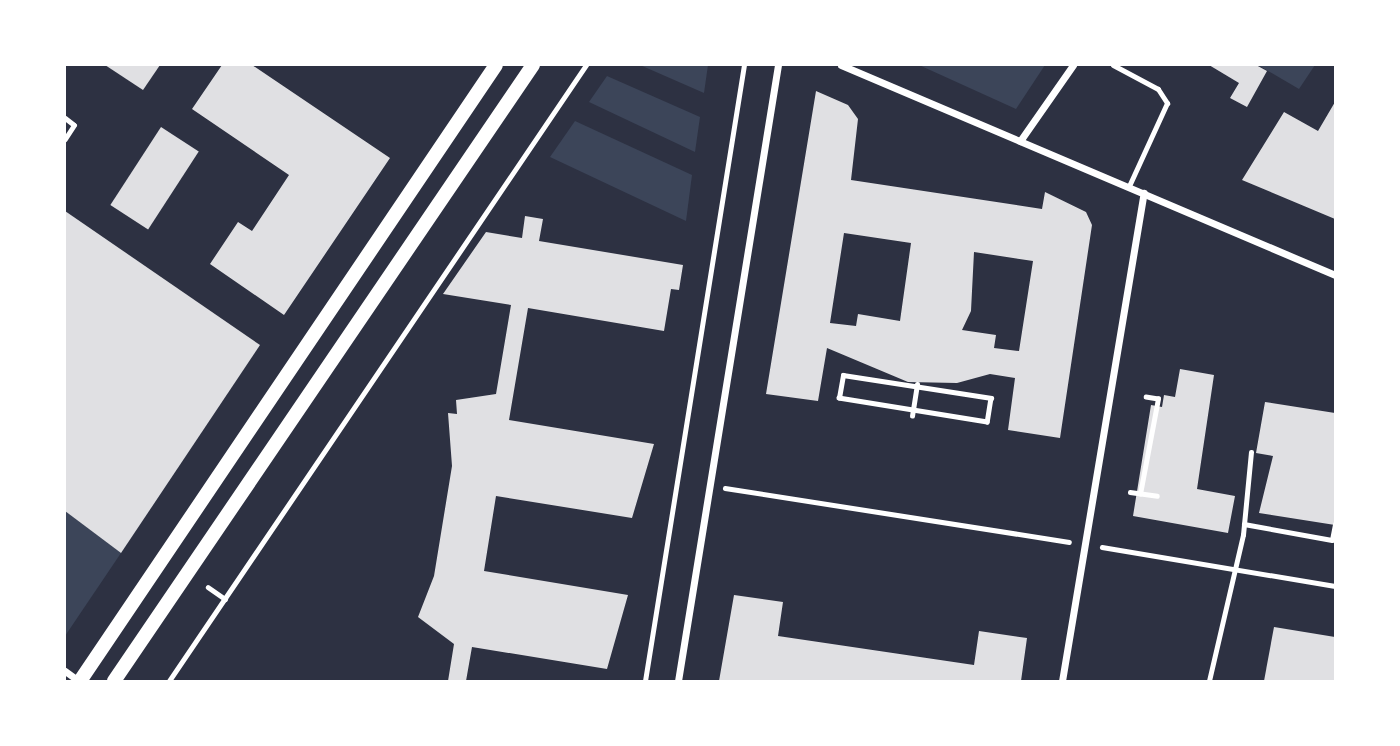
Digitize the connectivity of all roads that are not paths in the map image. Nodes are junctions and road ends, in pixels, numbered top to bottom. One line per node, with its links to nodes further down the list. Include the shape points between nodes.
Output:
1 (496, 65): 14 (main road)
2 (533, 65): 15 (main road)
3 (778, 65): 16 (street)
4 (841, 65): 9 (street)
5 (1073, 65): 9 (street)
6 (1113, 65): 10 (lane, via 1158,89 1167,103)
7 (65, 118): 8 (lane, via 75,125)
8 (65, 139)
9 (1020, 141): 10 (street)
10 (1129, 186): 11 (street)
11 (1144, 193): 12 (street); 17 (street)
12 (1335, 275)
13 (65, 671): 14 (street)
14 (79, 681)
15 (114, 681)
16 (678, 681)
17 (1062, 681)

